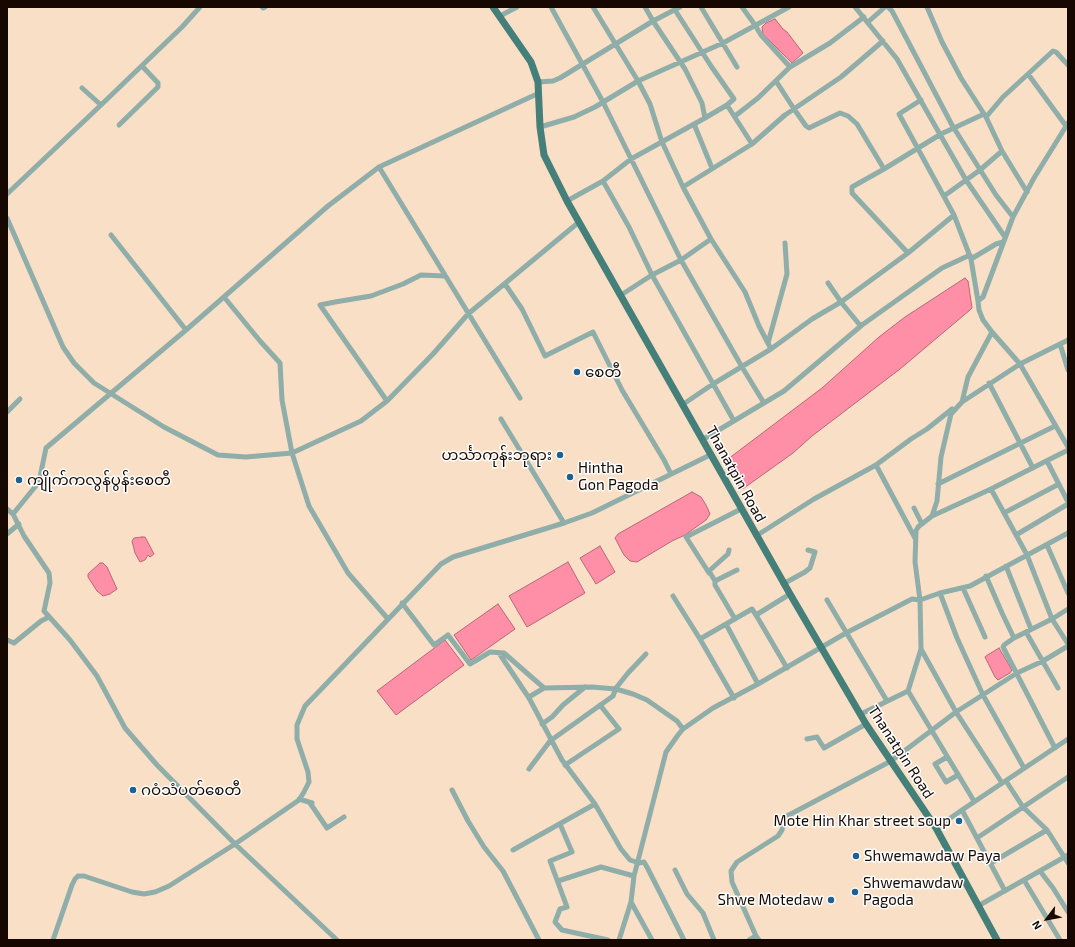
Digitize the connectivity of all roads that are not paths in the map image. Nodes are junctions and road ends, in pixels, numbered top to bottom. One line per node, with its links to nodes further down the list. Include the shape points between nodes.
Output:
1 (200, 7): 27 (street)
2 (493, 7): 15 (main road, Thanatpin Road)
3 (517, 7): 15 (street)
4 (551, 7): 25 (street)
5 (593, 7): 22 (street)
6 (645, 7): 17 (street)
7 (701, 7): 21 (street)
8 (742, 7): 19 (street)
9 (855, 7): 16 (street)
10 (885, 7): 18 (street)
11 (888, 7): 48 (street)
12 (927, 7): 41 (street, via 961,78)
13 (677, 8): 17 (street); 23 (street)
14 (786, 8): 19 (street)
15 (500, 16): 33 (main road, Thanatpin Road, via 531,62)
16 (864, 17): 18 (street); 29 (street, via 830,43)
17 (653, 21): 22 (street); 24 (street)
18 (868, 22): 20 (street)
19 (756, 25): 21 (street); 29 (street, via 761,35)
20 (883, 41): 36 (street, via 897,59); 40 (street, via 841,77)
21 (723, 43): 23 (street); 28 (street)
22 (615, 44): 25 (street); 31 (street)
23 (703, 52): 24 (street); 39 (street, via 734,99)
24 (681, 61): 31 (street); 43 (street, via 702,103)
25 (581, 64): 33 (street, via 552,81); 37 (street)
26 (1068, 65): 30 (street, via 1053,51)
27 (142, 66): 38 (street); 46 (street, via 158,83 158,87)
28 (738, 67)
29 (790, 67): 32 (street)
30 (1028, 74): 41 (street); 45 (street)
31 (638, 81): 37 (street); 50 (street, via 650,104)
32 (776, 81): 40 (street); 42 (street)
33 (538, 82): 35 (main road, Thanatpin Road)
34 (82, 88): 38 (street)
35 (538, 94): 47 (main road, Thanatpin Road); 55 (street)
36 (921, 100): 49 (street); 52 (street, via 899,114)
37 (603, 102): 47 (street, via 574,116); 54 (street)
38 (101, 105): 63 (street)
39 (727, 105): 42 (street); 43 (street)
40 (794, 109): 51 (street); 57 (street, via 809,128 840,113 848,116 857,124)
41 (985, 115): 48 (street); 53 (street)
42 (735, 116): 51 (street)
43 (705, 118): 44 (street)
44 (694, 124): 50 (street); 56 (street)
45 (1067, 124): 62 (street)
46 (119, 126)
47 (540, 127): 65 (main road, Thanatpin Road, via 544,155)
48 (954, 129): 49 (street); 58 (street)
49 (941, 134): 52 (street); 59 (street)
50 (662, 142): 54 (street); 61 (street)
51 (752, 144): 56 (street)
52 (919, 148): 57 (street); 64 (street)
53 (1002, 151): 58 (street); 62 (street)
54 (631, 159): 60 (street); 76 (street)
55 (379, 167): 78 (street); 82 (street, via 328,206)
56 (712, 168): 61 (street)
57 (884, 169): 74 (street, via 852,187 852,193)
58 (980, 170): 59 (street); 67 (street)
59 (966, 180): 64 (street); 72 (street)
60 (603, 181): 65 (street); 77 (street)
61 (683, 187): 71 (street)
62 (1027, 192): 67 (street)
63 (7, 194)
64 (944, 196): 66 (street)
65 (568, 201): 69 (main road, Thanatpin Road)
66 (954, 215): 74 (street); 75 (street)
67 (1013, 217): 72 (street)
68 (7, 218): 98 (street, via 63,347 74,363 94,383)
69 (579, 222): 80 (street); 81 (main road, Thanatpin Road)
70 (111, 235): 87 (street)
71 (711, 239): 76 (street); 90 (street, via 744,292)
72 (1004, 239): 75 (street); 83 (street, via 983,297)
73 (785, 243): 90 (street, via 787,274)
74 (908, 253): 84 (street)
75 (970, 257): 83 (street); 86 (street, via 942,268)
76 (681, 260): 77 (street); 94 (street)
77 (652, 275): 81 (street); 97 (street)
78 (445, 276): 85 (street); 101 (street, via 421,275 371,296 320,305)
79 (828, 283): 84 (street)
80 (505, 284): 85 (street); 117 (street, via 522,309 545,356 593,332 622,390)
81 (621, 295): 104 (main road, Thanatpin Road)
82 (224, 297): 87 (street); 112 (street, via 280,363 282,400)
83 (978, 301): 88 (street, via 983,320)
84 (841, 302): 86 (street); 92 (street, via 812,319)
85 (468, 314): 99 (street); 101 (street)
86 (862, 326): 103 (street, via 802,377)
87 (186, 330): 98 (street)
88 (992, 332): 93 (street); 102 (street, via 968,377)
89 (1068, 340): 91 (street)
90 (768, 343): 92 (street)
91 (1060, 344): 93 (street); 95 (street)
92 (771, 349): 94 (street)
93 (1020, 364): 96 (street); 108 (street)
94 (742, 367): 97 (street); 103 (street)
95 (1068, 370)
96 (989, 383): 102 (street); 110 (street)
97 (713, 384): 104 (street); 107 (street)
98 (112, 394): 112 (street, via 164,427 218,455 246,457); 126 (street, via 46,448 39,482)
99 (520, 398)
100 (20, 399): 105 (street)
101 (387, 401): 112 (street, via 361,421)
102 (962, 402): 115 (street); 118 (street, via 951,416 941,457)
103 (764, 403): 107 (street)
104 (682, 405): 109 (main road, Thanatpin Road)
105 (7, 412)
106 (501, 419): 128 (street)
107 (734, 421): 109 (street)
108 (1054, 426): 110 (street); 111 (street)
109 (702, 440): 113 (main road, Thanatpin Road)
110 (1020, 443): 116 (street); 118 (street)
111 (1068, 449): 114 (street)
112 (292, 453): 157 (street, via 309,506 348,573)
113 (710, 455): 117 (street); 124 (main road, Thanatpin Road)
114 (1047, 461): 116 (street); 119 (street)
115 (876, 465): 134 (street, via 814,499); 135 (street)
116 (1033, 468): 120 (street)
117 (671, 474): 128 (street, via 593,512)
118 (938, 484): 127 (street, via 937,501)
119 (1059, 484): 121 (street); 125 (street)
120 (991, 489): 125 (street); 127 (street)
121 (1068, 503): 133 (street)
122 (914, 508): 130 (street)
123 (7, 509): 126 (street)
124 (741, 509): 134 (main road, Thanatpin Road); 142 (street, via 686,537)
125 (1004, 513): 133 (street)
126 (13, 514): 129 (street)
127 (932, 516): 130 (street)
128 (564, 523): 153 (street, via 453,557 441,564)
129 (19, 524): 131 (street); 156 (street, via 24,536 49,573 50,583 44,611)
130 (922, 524): 135 (street, via 916,529)
131 (7, 534)
132 (1068, 534): 136 (street)
133 (1016, 535): 139 (street)
134 (756, 536): 145 (main road, Thanatpin Road)
135 (916, 539): 152 (street, via 915,562)
136 (1047, 545): 139 (street); 148 (street)
137 (729, 550): 142 (street)
138 (808, 550): 145 (street, via 815,552 810,568)
139 (1027, 556): 140 (street); 158 (street)
140 (1006, 566): 143 (street); 161 (street)
141 (737, 570): 144 (street)
142 (709, 573): 144 (street)
143 (986, 576): 146 (street); 164 (street)
144 (715, 582): 159 (street)
145 (783, 584): 149 (main road, Thanatpin Road)
146 (963, 588): 147 (street); 163 (street)
147 (940, 593): 152 (street); 181 (street, via 957,638)
148 (1068, 593)
149 (790, 594): 155 (street); 168 (main road, Thanatpin Road)
150 (673, 596): 165 (street)
151 (827, 600): 162 (street)
152 (920, 600): 162 (street, via 912,599); 169 (street)
153 (402, 603): 157 (street); 170 (street, via 434,645 448,635 470,664 490,652)
154 (1068, 609): 158 (street)
155 (756, 615): 159 (street, via 752,608); 173 (street)
156 (49, 617): 166 (street, via 14,643); 215 (street, via 97,676 124,728)
157 (388, 619): 205 (street, via 305,706 297,725 297,739 309,782)
158 (1052, 619): 161 (street); 167 (street)
159 (735, 620): 160 (street)
160 (726, 624): 165 (street); 175 (street)
161 (1029, 631): 164 (street); 172 (street)
162 (846, 633): 168 (street); 184 (street)
163 (985, 637)
164 (1014, 638): 174 (street, via 1003,647)
165 (700, 639): 183 (street)
166 (7, 640)
167 (1068, 645): 172 (street)
168 (821, 648): 173 (street); 187 (main road, Thanatpin Road)
169 (921, 649): 180 (street); 186 (street)
170 (499, 653): 177 (street, via 504,653); 182 (street)
171 (646, 654): 179 (street)
172 (1043, 661): 174 (street); 178 (street)
173 (786, 668): 175 (street)
174 (1017, 673): 181 (street); 195 (street)
175 (758, 684): 183 (street)
176 (585, 687): 177 (street); 179 (street); 188 (street)
177 (544, 688): 182 (street)
178 (1058, 688)
179 (616, 689): 185 (street, via 613,696); 190 (street, via 647,700 677,721)
180 (908, 691): 184 (street); 191 (street)
181 (984, 695): 186 (street); 199 (street)
182 (529, 697): 188 (street)
183 (734, 698): 190 (street, via 712,708)
184 (887, 701): 187 (street)
185 (600, 705): 194 (street); 198 (street, via 619,729)
186 (956, 712): 191 (street); 203 (street)
187 (861, 714): 189 (main road, Thanatpin Road)
188 (542, 724): 194 (street)
189 (866, 724): 192 (street, via 824,748 817,737); 197 (main road, Thanatpin Road)
190 (683, 729): 218 (street, via 666,752)
191 (931, 730): 196 (street); 197 (street)
192 (807, 739)
193 (1068, 739): 195 (street)
194 (551, 740): 198 (street); 200 (street)
195 (1055, 748): 199 (street)
196 (947, 757): 201 (street); 201 (street, via 935,764 946,782)
197 (891, 761): 212 (main road, Thanatpin Road); 230 (street, via 787,816 778,836 737,862 732,871 732,882)
198 (565, 765): 207 (street)
199 (1024, 768): 203 (street)
200 (529, 769)
201 (958, 775): 206 (street)
202 (1068, 778): 208 (street)
203 (1004, 782): 206 (street); 208 (street)
204 (452, 790): 233 (street, via 468,822 503,871)
205 (299, 799): 210 (street, via 311,803 327,828); 215 (street)
206 (974, 802): 209 (street)
207 (594, 804): 211 (street); 218 (street, via 621,849 630,860)
208 (1023, 807): 213 (street); 214 (street)
209 (962, 810): 212 (street); 214 (street)
210 (344, 817)
211 (560, 824): 216 (street); 225 (street, via 572,852 550,861)
212 (936, 828): 228 (main road, Thanatpin Road)
213 (1047, 830): 217 (street); 219 (street)
214 (977, 838): 219 (street)
215 (235, 844): 231 (street, via 169,886 155,892 132,892 78,876 72,885); 232 (street)
216 (514, 850)
217 (1066, 856): 220 (street); 222 (street)
218 (639, 863): 223 (street); 237 (street, via 644,862 647,867)
219 (991, 863): 226 (street)
220 (1068, 863)
221 (675, 870): 238 (street, via 687,894 703,913)
222 (1040, 871): 224 (street); 229 (street)
223 (634, 876): 225 (street, via 601,867); 227 (street)
224 (1024, 880): 226 (street); 241 (street)
225 (558, 881): 234 (street, via 567,907 560,909 555,922 562,930)
226 (1005, 891): 228 (street)
227 (631, 902): 235 (street); 236 (street)
228 (978, 906): 240 (main road, Thanatpin Road)
229 (1068, 912)
230 (758, 938): 239 (street)
231 (53, 940)
232 (336, 940)
233 (539, 940)
234 (608, 940)
235 (619, 940)
236 (652, 940)
237 (684, 940)
238 (714, 940)
239 (749, 940)
240 (997, 940)
241 (1060, 940)

